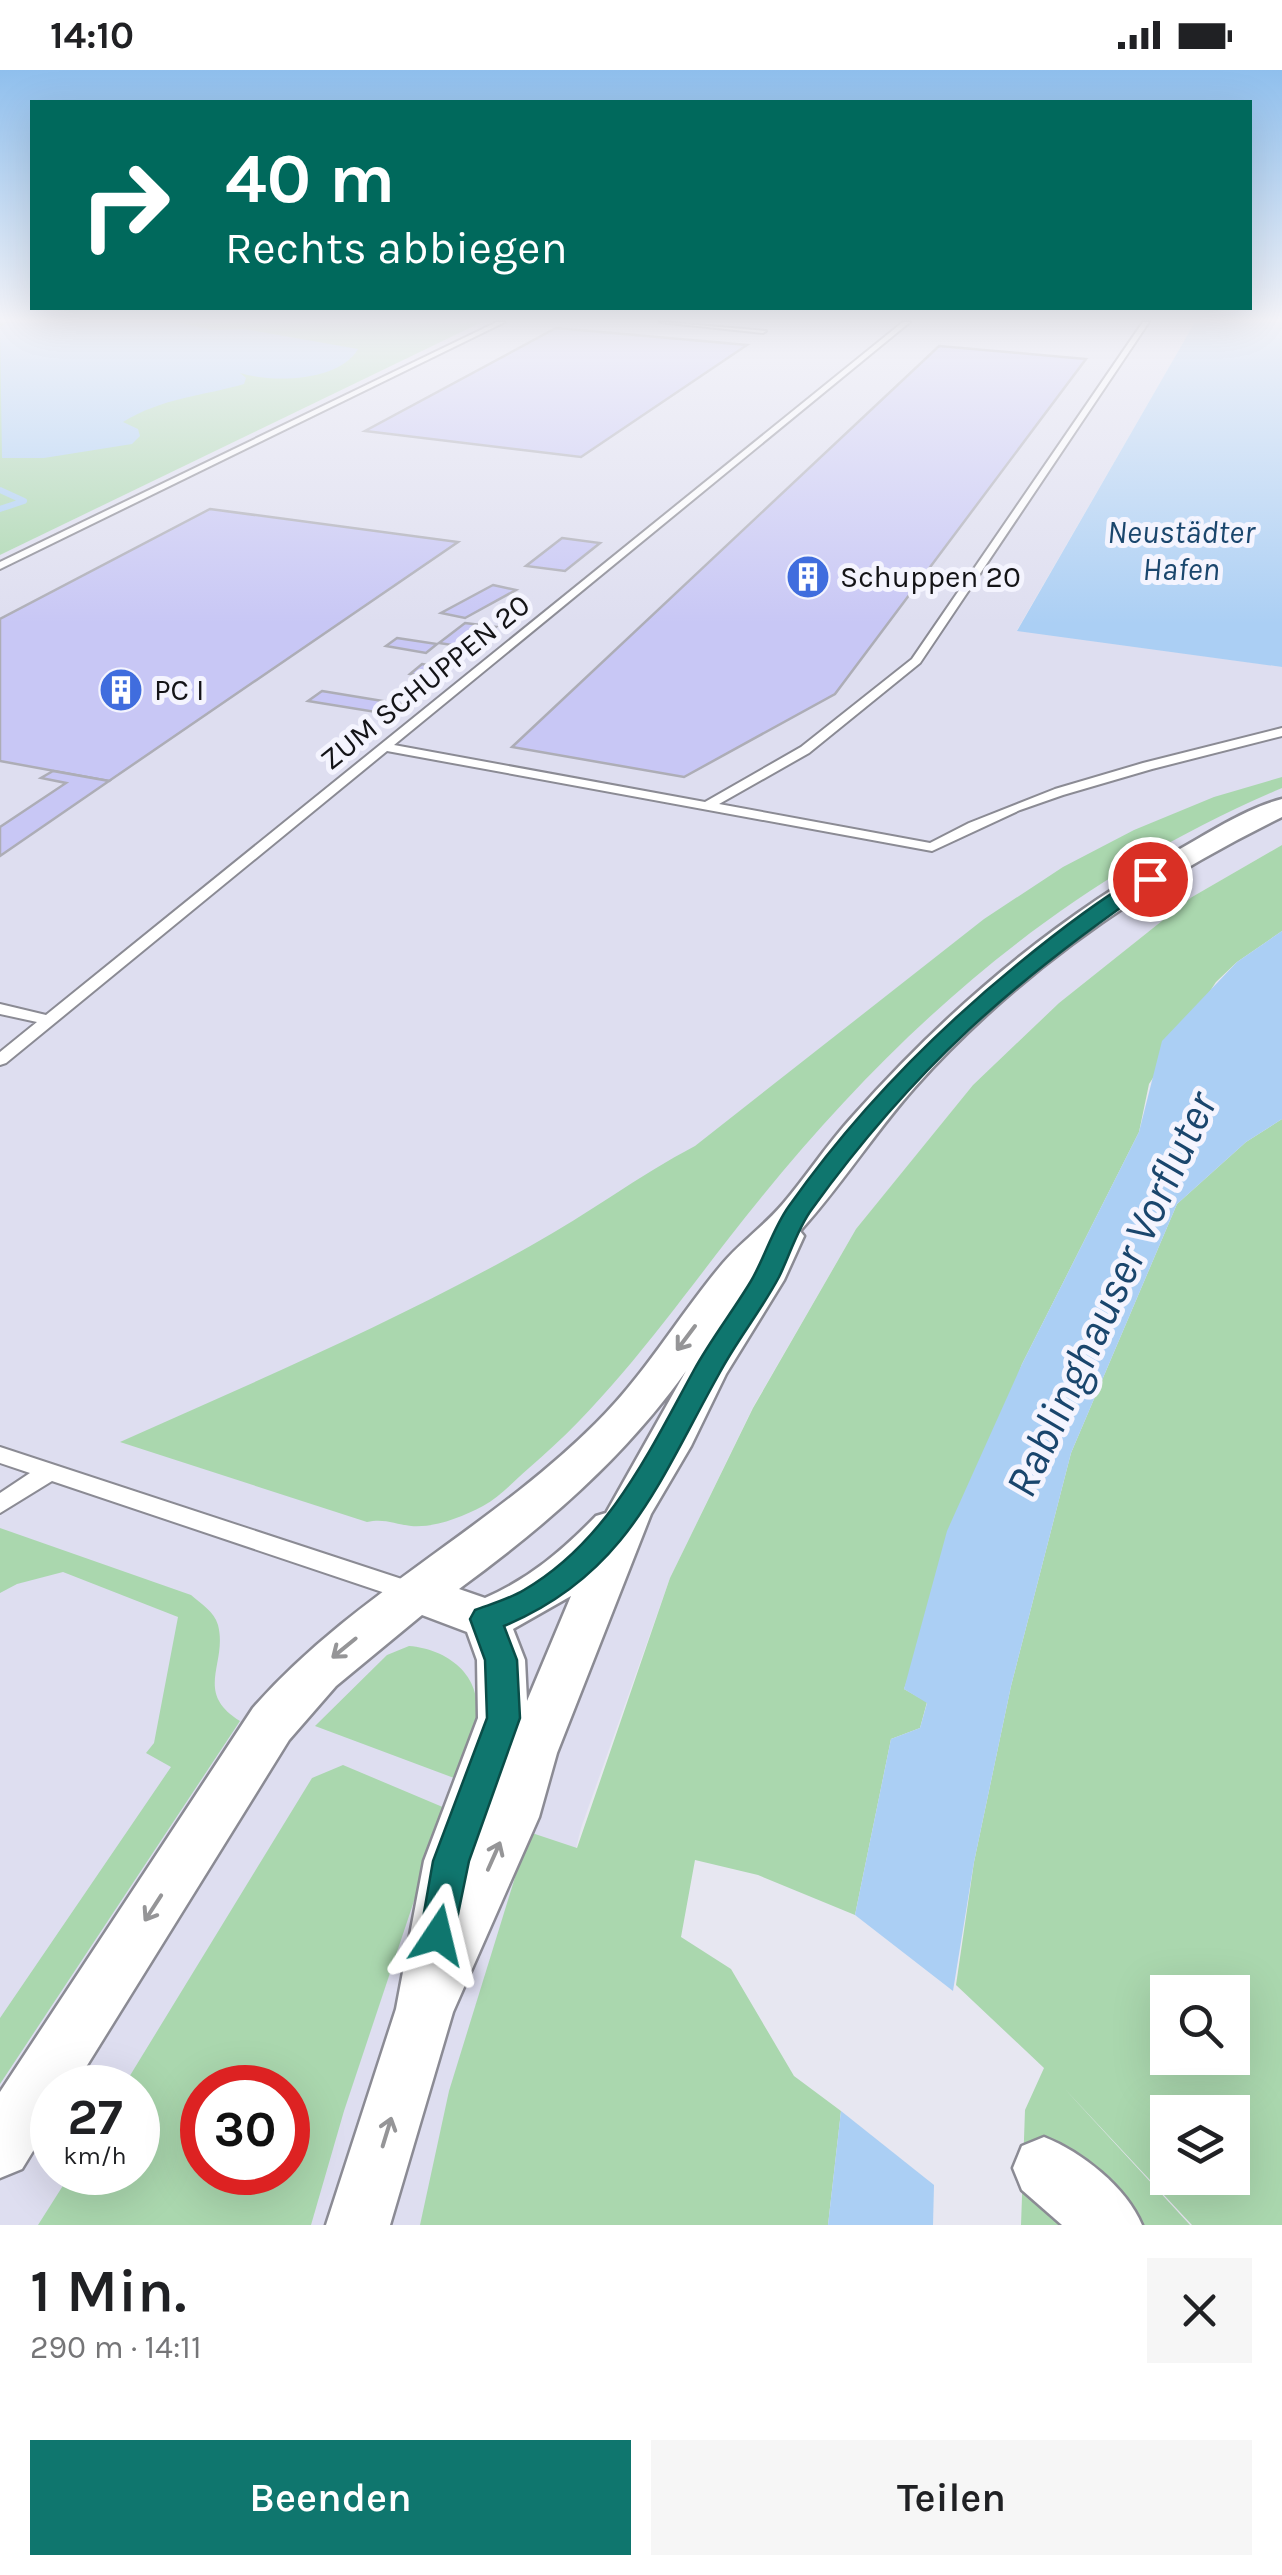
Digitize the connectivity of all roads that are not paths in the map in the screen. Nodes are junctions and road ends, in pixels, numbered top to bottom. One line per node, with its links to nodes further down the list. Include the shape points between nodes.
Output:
1 (295, 423): 4 (lane)
2 (786, 423): 6 (lane, ZUM SCHUPPEN 20)
3 (1078, 423): 7 (lane, via 916,661 804,750)
4 (0, 566)
5 (1282, 732): 7 (lane, via 1055,790 932,847)
6 (384, 746): 7 (lane); 10 (lane, ZUM SCHUPPEN 20)
7 (706, 806)
8 (1282, 807): 12 (street, via 1150,879 993,994 861,1126)
9 (0, 1010): 10 (lane)
10 (47, 1020): 11 (lane, ZUM SCHUPPEN 20)
11 (0, 1060)
12 (796, 1212): 16 (street, via 765,1280); 17 (street, one-way to 17, via 738,1270 614,1432 486,1544)
13 (0, 1455): 14 (lane)
14 (49, 1472): 15 (lane); 17 (lane)
15 (0, 1504)
16 (630, 1510): 18 (street, via 571,1573 534,1600); 19 (street, one-way to 16, via 512,1817)
17 (416, 1593): 18 (street); 20 (street, one-way to 20, via 304,1682 271,1724)
18 (486, 1619): 19 (street, via 501,1660 504,1718 451,1861)
19 (425, 2009): 22 (street, one-way to 19)
20 (0, 2146)
21 (1044, 2168): 23 (street)
22 (358, 2225)
23 (1110, 2225)

